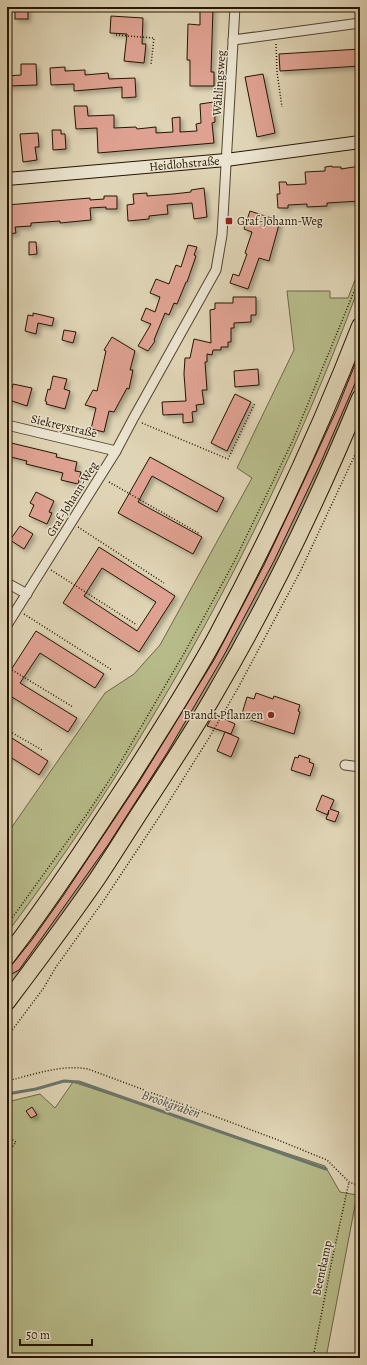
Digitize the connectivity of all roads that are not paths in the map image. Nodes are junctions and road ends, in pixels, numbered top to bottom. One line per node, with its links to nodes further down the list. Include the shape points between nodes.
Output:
1 (235, 7): 3 (street, Wählingsweg)
2 (360, 24): 3 (street)
3 (233, 40): 5 (street, Wählingsweg)
4 (360, 142): 5 (main road, Heidlohstraße)
5 (226, 160): 6 (main road, Heidlohstraße); 10 (street, Graf-Johann-Weg, via 222,235 216,270)
6 (7, 179)
7 (360, 326): 16 (highway, via 295,481 215,638 157,736 81,855)
8 (360, 398): 17 (highway, via 287,558 214,695 98,878)
9 (7, 425): 10 (street, Siekreystraße)
10 (116, 451): 12 (street, Graf-Johann-Weg)
11 (7, 583): 12 (street)
12 (26, 594): 13 (street, Graf-Johann-Weg)
13 (7, 626)
14 (345, 765): 15 (street)
15 (360, 767)
16 (7, 957)
17 (7, 1002)

